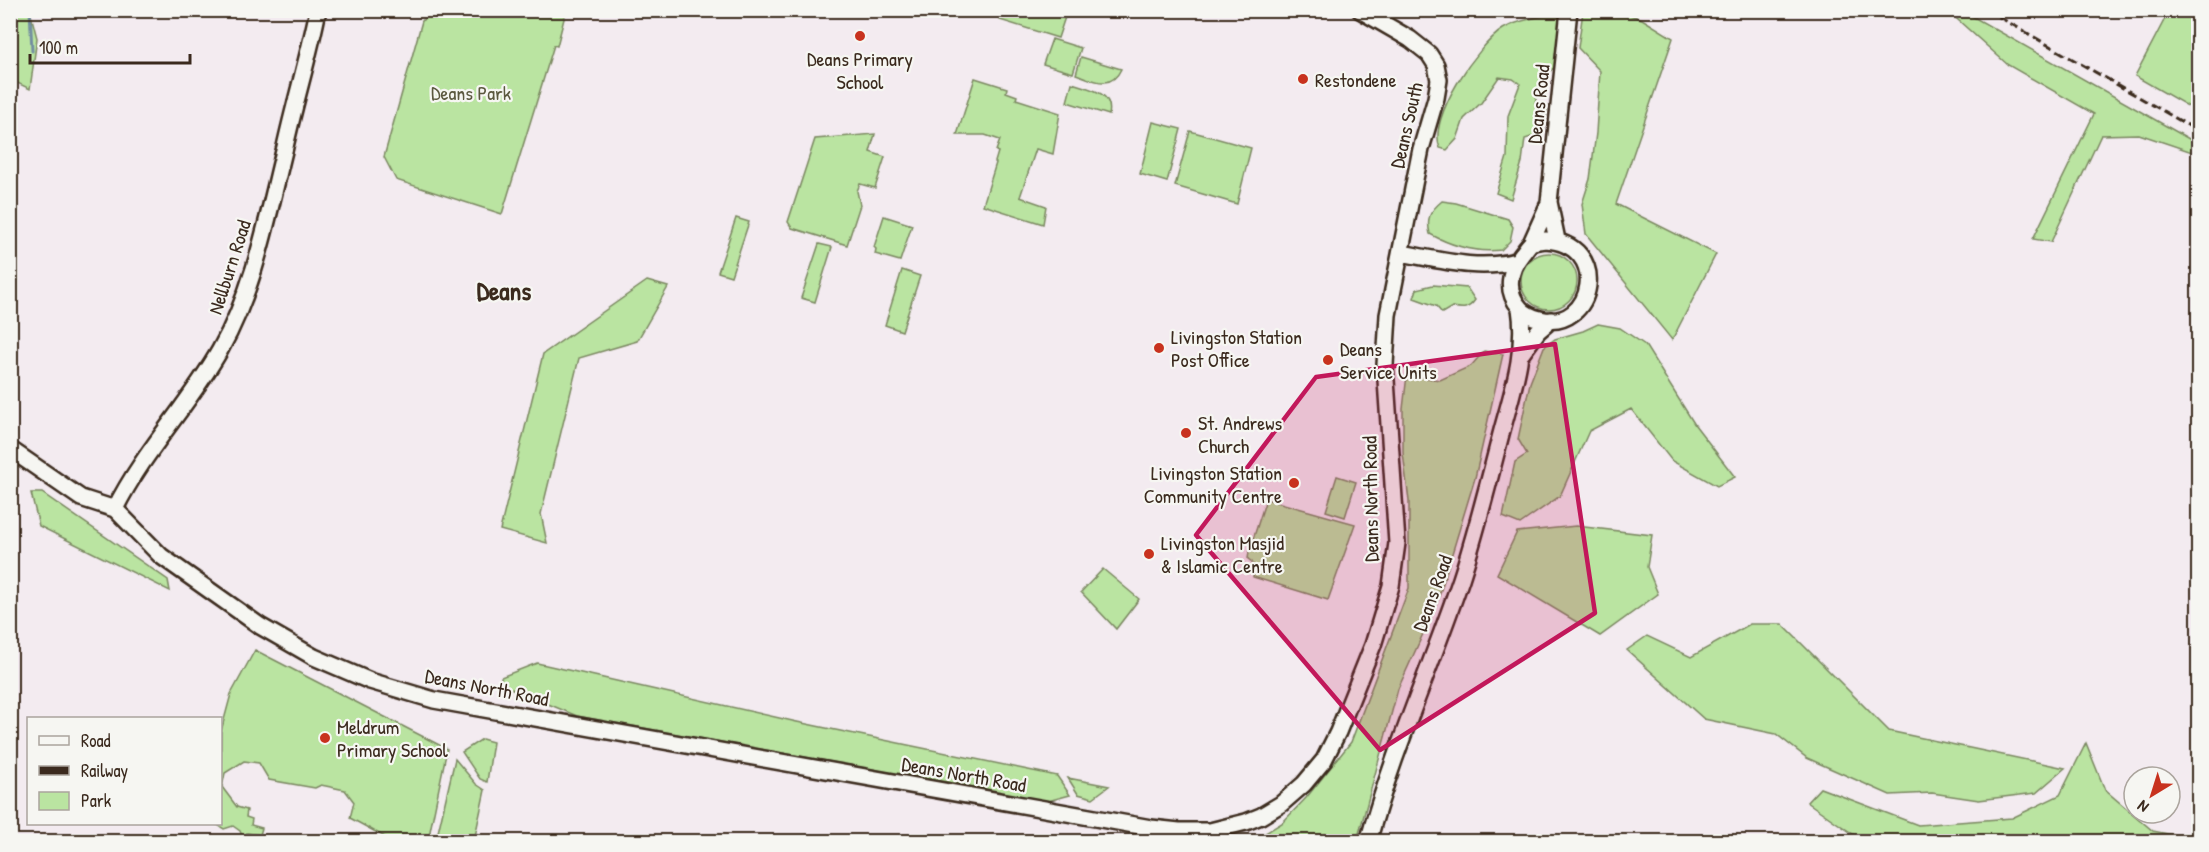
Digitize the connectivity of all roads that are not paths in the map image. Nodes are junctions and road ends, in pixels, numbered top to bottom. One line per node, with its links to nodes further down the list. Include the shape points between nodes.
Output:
1 (318, 10): 15 (street, Nellburn Road, via 273,196 236,318 220,350 124,489)
2 (1360, 10): 7 (street, Deans South, via 1423,49 1438,71 1436,98 1420,149)
3 (1569, 10): 4 (street, Deans Road)
4 (1549, 202): 5 (street, Deans Road); 6 (street, Deans Road)
5 (1557, 240): 6 (street); 12 (street, via 1583,258 1589,281 1581,304 1571,314)
6 (1532, 243): 8 (street)
7 (1401, 253): 9 (street); 15 (street, Deans North Road, via 1388,315 1385,365 1397,543 1391,586 1373,645 1338,732 1324,760 1304,784 1261,816 1210,831 1151,828 423,697 369,681 323,661 260,626 161,556)
8 (1516, 261): 9 (street); 10 (street)
9 (1478, 266): 10 (street)
10 (1509, 284): 11 (street)
11 (1520, 308): 12 (street, via 1533,317); 13 (street, Deans Road)
12 (1551, 320): 13 (street, Deans Road)
13 (1521, 354): 16 (street, Deans Road, via 1461,579 1382,791)
14 (10, 449): 15 (street, via 81,498)
15 (115, 508)
16 (1368, 842)

